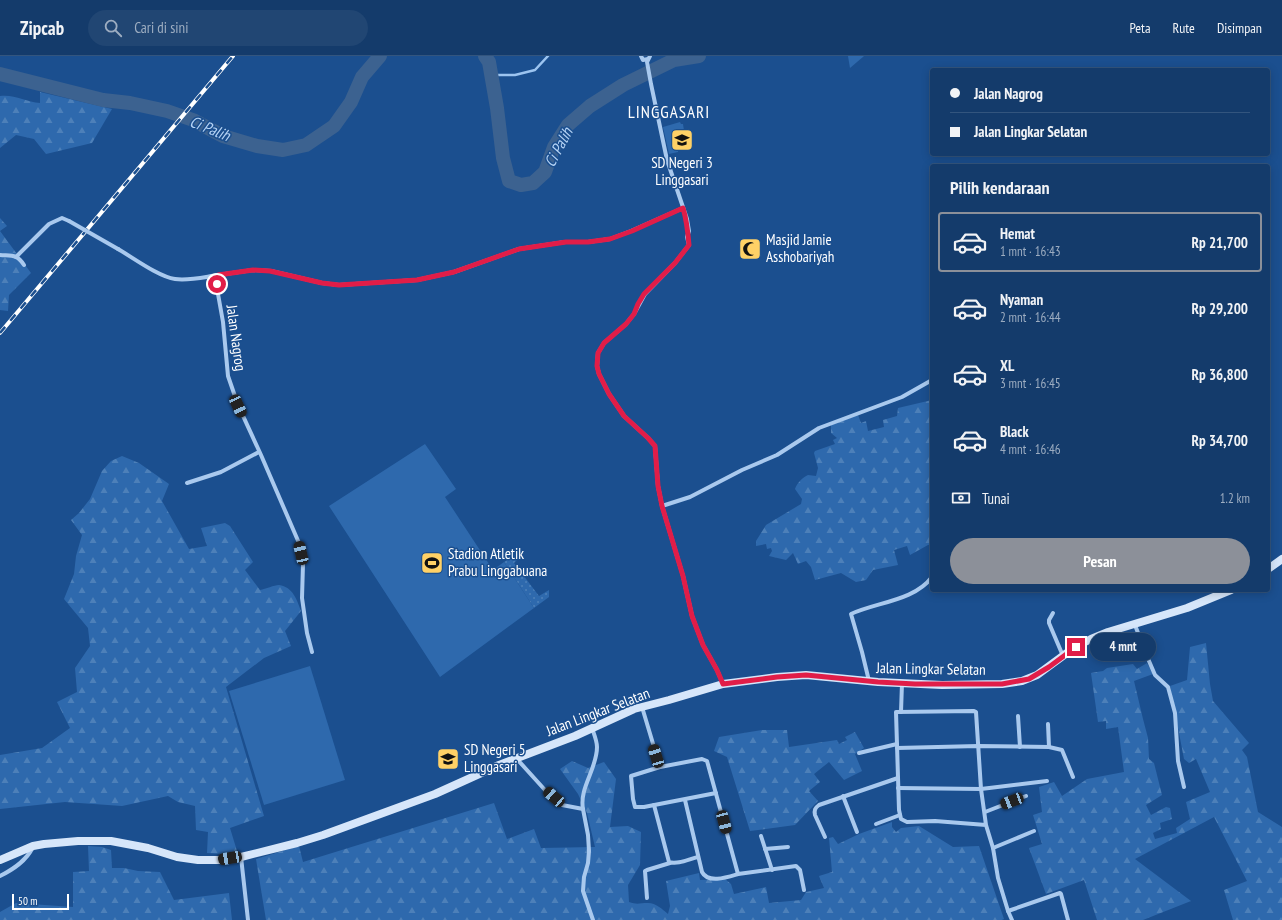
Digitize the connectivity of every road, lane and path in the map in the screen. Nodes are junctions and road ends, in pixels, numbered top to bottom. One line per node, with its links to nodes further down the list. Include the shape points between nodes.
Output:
1 (641, 56): 2 (street, via 643,60)
2 (648, 59): 3 (street, via 650,84 667,160)
3 (683, 208): 7 (street, via 610,239 525,248 454,272 417,280 339,285 270,271 253,270); 11 (street, via 689,230 689,245 644,294 626,324 604,343 597,358 599,374 609,394 624,416 655,446)
4 (0, 255): 5 (street)
5 (16, 257): 6 (street); 7 (street, bridge, via 49,224 62,218 160,274 184,280)
6 (24, 265)
7 (218, 275): 9 (street, Jalan Nagrog, via 228,376 238,406)
8 (930, 381): 11 (street, via 902,397 819,428 777,455 690,497)
9 (259, 452): 10 (street, via 221,472); 18 (street, Jalan Nagrog, via 299,543 303,564 302,598)
10 (188, 483)
11 (662, 506): 22 (street, via 692,616 703,645)
12 (1282, 558): 13 (street)
13 (1270, 567)
14 (930, 580): 20 (street, via 900,598 851,614)
15 (1217, 593): 17 (street, Jalan Lingkar Selatan, via 1187,608)
16 (1053, 613): 19 (street, via 1049,623)
17 (1134, 625): 19 (street, Jalan Lingkar Selatan, via 1091,639); 38 (street, via 1155,675 1168,687 1175,713 1178,761)
18 (312, 652)
19 (1063, 656): 21 (street, Jalan Lingkar Selatan, via 1037,675 1017,682 958,685)
20 (869, 681): 21 (street, Jalan Lingkar Selatan); 22 (street, Jalan Lingkar Selatan, via 806,675)
21 (902, 683): 24 (street)
22 (723, 684): 23 (street, Jalan Lingkar Selatan)
23 (642, 707): 27 (street, Jalan Lingkar Selatan); 34 (street)
24 (901, 712): 28 (street, via 896,712); 29 (street, via 974,711 978,716)
25 (1018, 716): 30 (street)
26 (1048, 724): 31 (street)
27 (592, 728): 33 (street, Jalan Lingkar Selatan); 46 (street, via 597,748 582,802)
28 (897, 746): 29 (street); 32 (street); 36 (street)
29 (978, 746): 30 (street); 40 (street)
30 (1020, 747): 31 (street)
31 (1049, 747): 35 (street, via 1062,750)
32 (860, 753)
33 (516, 758): 46 (street, via 562,805); 59 (street, Jalan Lingkar Selatan, via 435,794 323,835)
34 (660, 767): 41 (street, via 706,760); 45 (street, via 631,777 634,806)
35 (1072, 777)
36 (898, 778): 39 (street); 42 (street)
37 (1047, 782): 40 (street)
38 (1184, 787)
39 (898, 788): 40 (street); 48 (street)
40 (981, 789): 47 (street)
41 (716, 793): 44 (street); 64 (street)
42 (843, 796): 52 (street); 54 (street, via 815,809 815,815)
43 (1026, 796): 47 (street)
44 (685, 800): 45 (street); 60 (street)
45 (654, 805): 62 (street)
46 (583, 809): 70 (street, via 589,851 583,891)
47 (985, 812): 50 (street)
48 (900, 815): 49 (street); 50 (street, via 901,819 907,822 935,821)
49 (876, 824)
50 (986, 825): 57 (street)
51 (1034, 831): 57 (street)
52 (857, 832)
53 (761, 836): 58 (street)
54 (826, 837)
55 (33, 846): 59 (street, Jalan Lingkar Selatan, via 78,841 111,841 198,860); 61 (street, Jalan Lingkar Selatan); 65 (street, via 25,860)
56 (788, 847): 58 (street)
57 (993, 848): 68 (street, via 998,878)
58 (765, 849): 63 (street)
59 (241, 857): 69 (street)
60 (698, 857): 62 (street); 64 (street, via 706,878 725,878)
61 (0, 860)
62 (670, 863): 67 (street, via 645,871)
63 (772, 870): 64 (street); 66 (street, via 798,867)
64 (738, 874)
65 (0, 876)
66 (804, 890)
67 (647, 898)
68 (1008, 911): 71 (street); 72 (street, via 1060,893)
69 (248, 920)
70 (593, 920)
71 (1012, 920)
72 (1068, 920)

